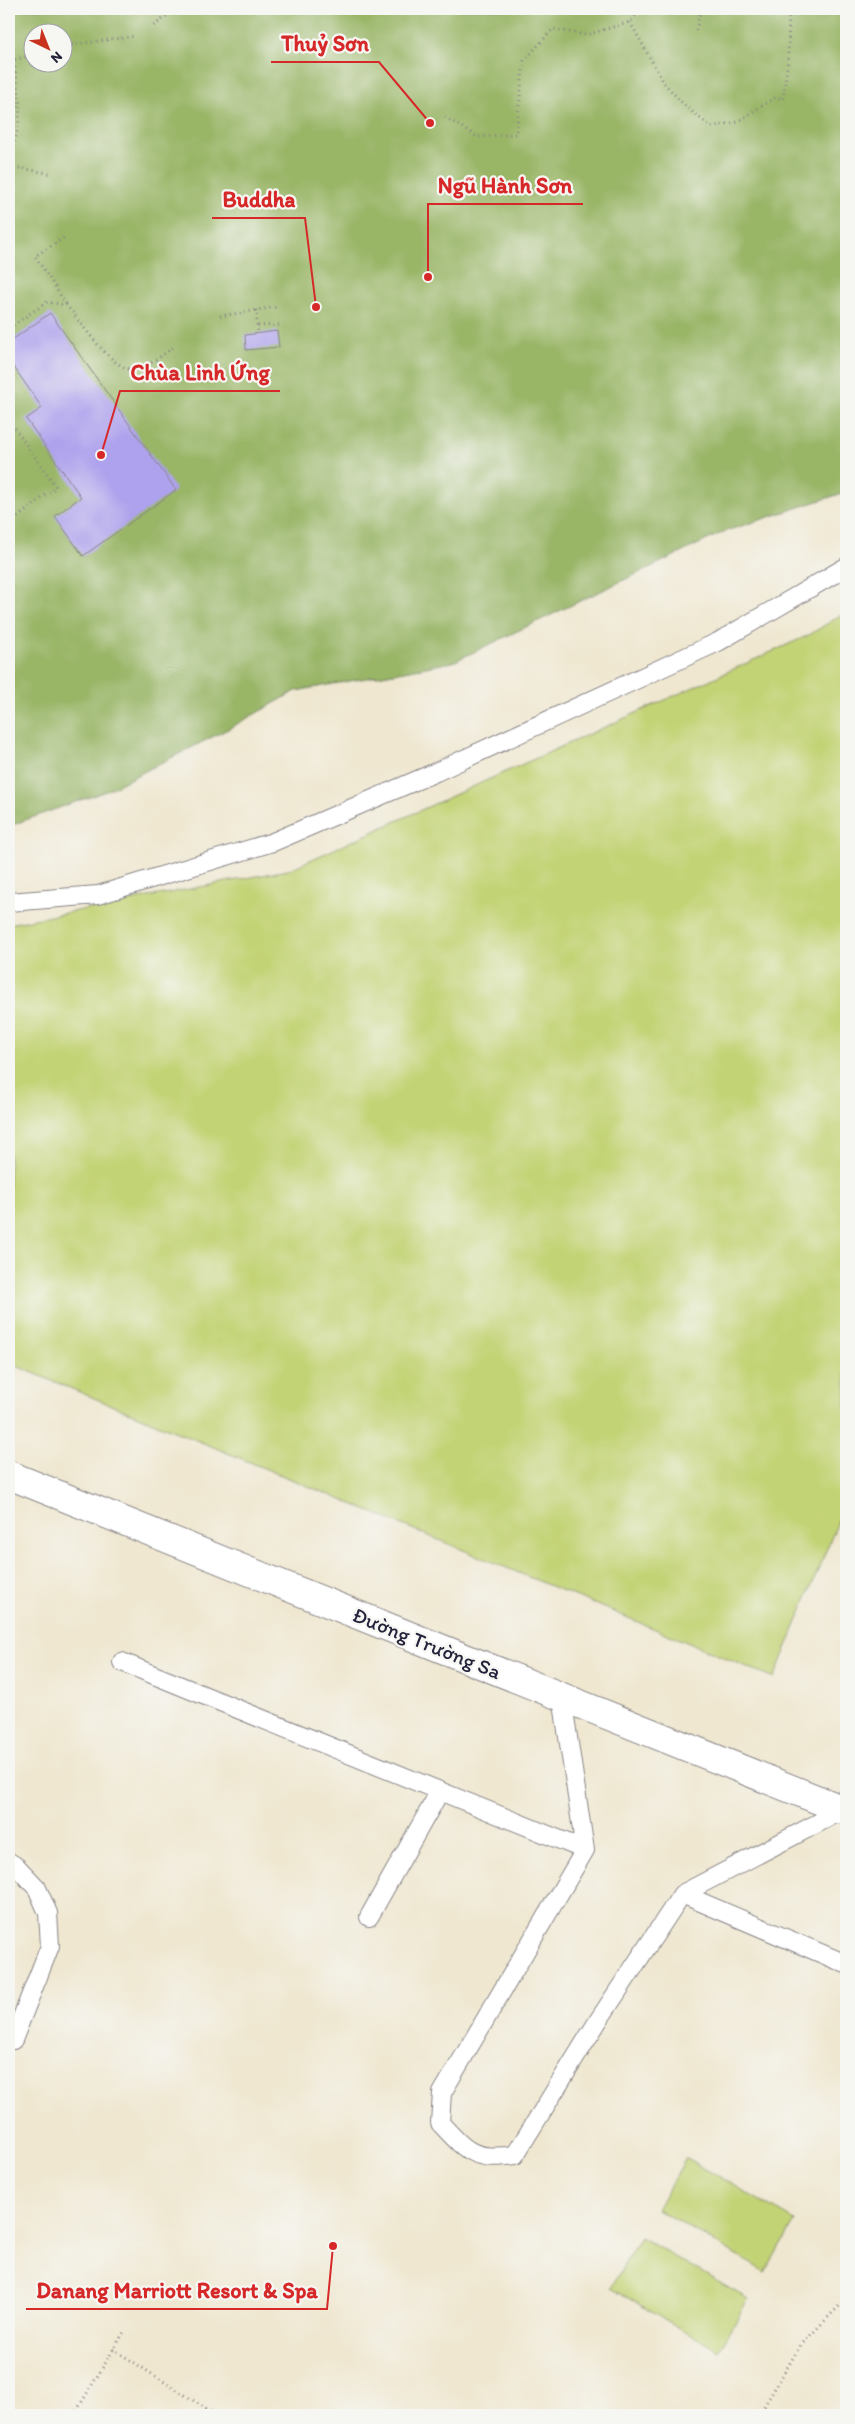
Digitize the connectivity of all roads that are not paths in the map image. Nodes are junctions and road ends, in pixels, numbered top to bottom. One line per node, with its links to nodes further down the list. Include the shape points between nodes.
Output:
1 (846, 567): 2 (lane, via 718,642 436,772 273,842 98,895)
2 (9, 902)
3 (9, 1475): 5 (main road, Đường Trường Sa)
4 (122, 1662): 6 (lane)
5 (562, 1697): 7 (main road, Đường Trường Sa); 8 (lane)
6 (440, 1791): 8 (lane); 11 (lane)
7 (845, 1810): 10 (lane)
8 (585, 1850): 10 (lane, via 442,2093 440,2123 472,2153 489,2158 515,2155)
9 (9, 1862): 13 (lane, via 37,1888 48,1913 50,1946)
10 (682, 1894): 12 (lane)
11 (370, 1917)
12 (846, 1964)
13 (13, 2040)

